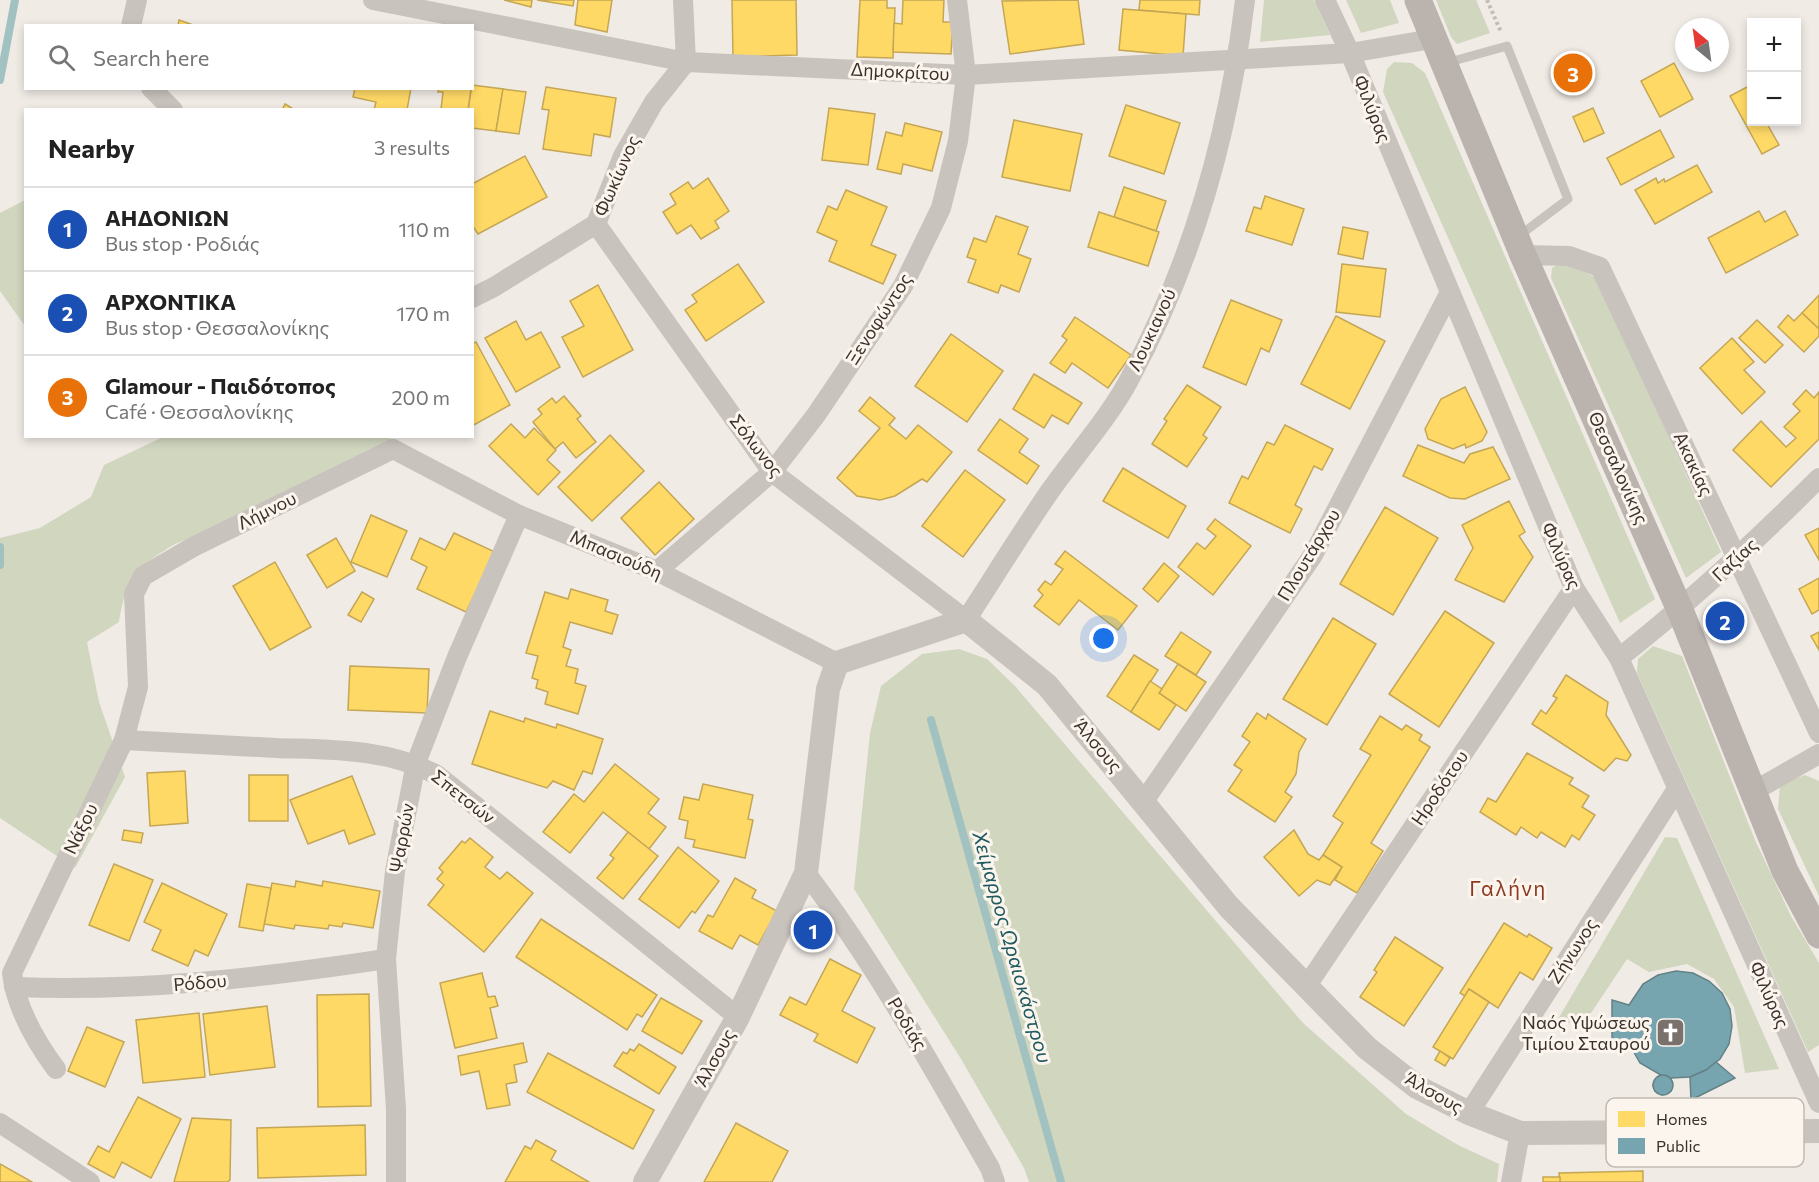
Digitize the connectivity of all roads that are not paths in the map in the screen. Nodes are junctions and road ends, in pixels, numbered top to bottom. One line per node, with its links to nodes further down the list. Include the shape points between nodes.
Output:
1 (137, 0): 9 (street)
2 (373, 0): 8 (street, Δημοκρίτου)
3 (683, 0): 13 (street)
4 (957, 0): 15 (street, Ξενοφώντος)
5 (1245, 0): 12 (street, Λουκιανού)
6 (1325, 0): 11 (street, Φιλύρας)
7 (1418, 0): 10 (main road, Θεσσαλονίκης)
8 (456, 8): 13 (street, Δημοκρίτου)
9 (131, 24)
10 (1432, 39): 11 (street, Δημοκρίτου); 14 (main road, Θεσσαλονίκης)
11 (1350, 53): 12 (street, Δημοκρίτου); 20 (street, Φιλύρας)
12 (1237, 61): 15 (street, Δημοκρίτου); 31 (street, Λουκιανού, via 1218,155 1163,313 1128,382 1050,490)
13 (686, 62): 15 (street, Δημοκρίτου); 18 (street, Φωκίωνος, via 654,102 623,156)
14 (1443, 64): 19 (main road, Θεσσαλονίκης); 19 (lane, via 1507,46 1568,199)
15 (966, 75): 23 (street, Ξενοφώντος, via 958,141 941,208 903,286 816,415)
16 (153, 90): 17 (street)
17 (171, 108)
18 (596, 224): 21 (street, Φωκίωνος); 23 (street, Σόλωνος)
19 (1519, 246): 26 (street, Ακακίας, via 1600,267); 30 (main road, Θεσσαλονίκης)
20 (1449, 294): 29 (street, Φιλύρας); 40 (street, Πλουτάρχου, via 1313,555)
21 (474, 297)
22 (394, 443): 25 (street, Μπασιούδη); 28 (street, Λήμνου)
23 (772, 472): 27 (street, Ξενοφώντος); 31 (street, Σόλωνος)
24 (1819, 478): 26 (street, Γαζίας)
25 (519, 515): 27 (street, Μπασιούδη); 37 (street, Ψαρρών)
26 (1737, 559): 30 (street, Γαζίας); 34 (street, Ακακίας)
27 (657, 571): 33 (street, Μπασιούδη)
28 (143, 576): 35 (street, Νάξου, via 134,594 138,687)
29 (1574, 588): 32 (street, Φιλύρας); 45 (street, Ηροδότου)
30 (1680, 610): 32 (street, Γαζίας); 39 (main road, Θεσσαλονίκης)
31 (966, 620): 33 (street); 40 (street, Άλσους, via 1047,685)
32 (1619, 658): 38 (street, Φιλύρας)
33 (837, 663): 41 (street, Άλσους, via 828,690)
34 (1819, 734)
35 (124, 740): 37 (street, Σπετσών, via 343,751); 44 (street, Νάξου, via 12,973)
36 (1819, 754): 39 (street)
37 (416, 763): 43 (street, Ψαρρών, via 395,871); 46 (street, Σπετσών, via 437,775)
38 (1677, 789): 48 (street, Φιλύρας); 49 (street, Ζήνωνος)
39 (1754, 790): 42 (main road, Θεσσαλονίκης, via 1785,871)
40 (1144, 801): 45 (street, Άλσους, via 1229,907)
41 (806, 873): 46 (street, Άλσους); 55 (street, Ροδιάς, via 851,932)
42 (1819, 935)
43 (386, 959): 44 (street, Ρόδου, via 204,983 129,988); 57 (street, Ψαρρών, via 396,1109)
44 (14, 987): 47 (street, via 41,1048)
45 (1306, 987): 49 (street, Άλσους, via 1367,1048 1416,1087)
46 (738, 1017): 58 (street, Άλσους)
47 (56, 1069)
48 (1819, 1103)
49 (1469, 1113): 54 (street, Άλσους)
50 (0, 1123): 56 (street)
51 (1804, 1131): 52 (street, Άλσους)
52 (1819, 1131)
53 (1606, 1132): 54 (street, Άλσους)
54 (1520, 1133): 59 (street)
55 (988, 1177)
56 (90, 1182)
57 (396, 1182)
58 (645, 1182)
59 (1511, 1182)

